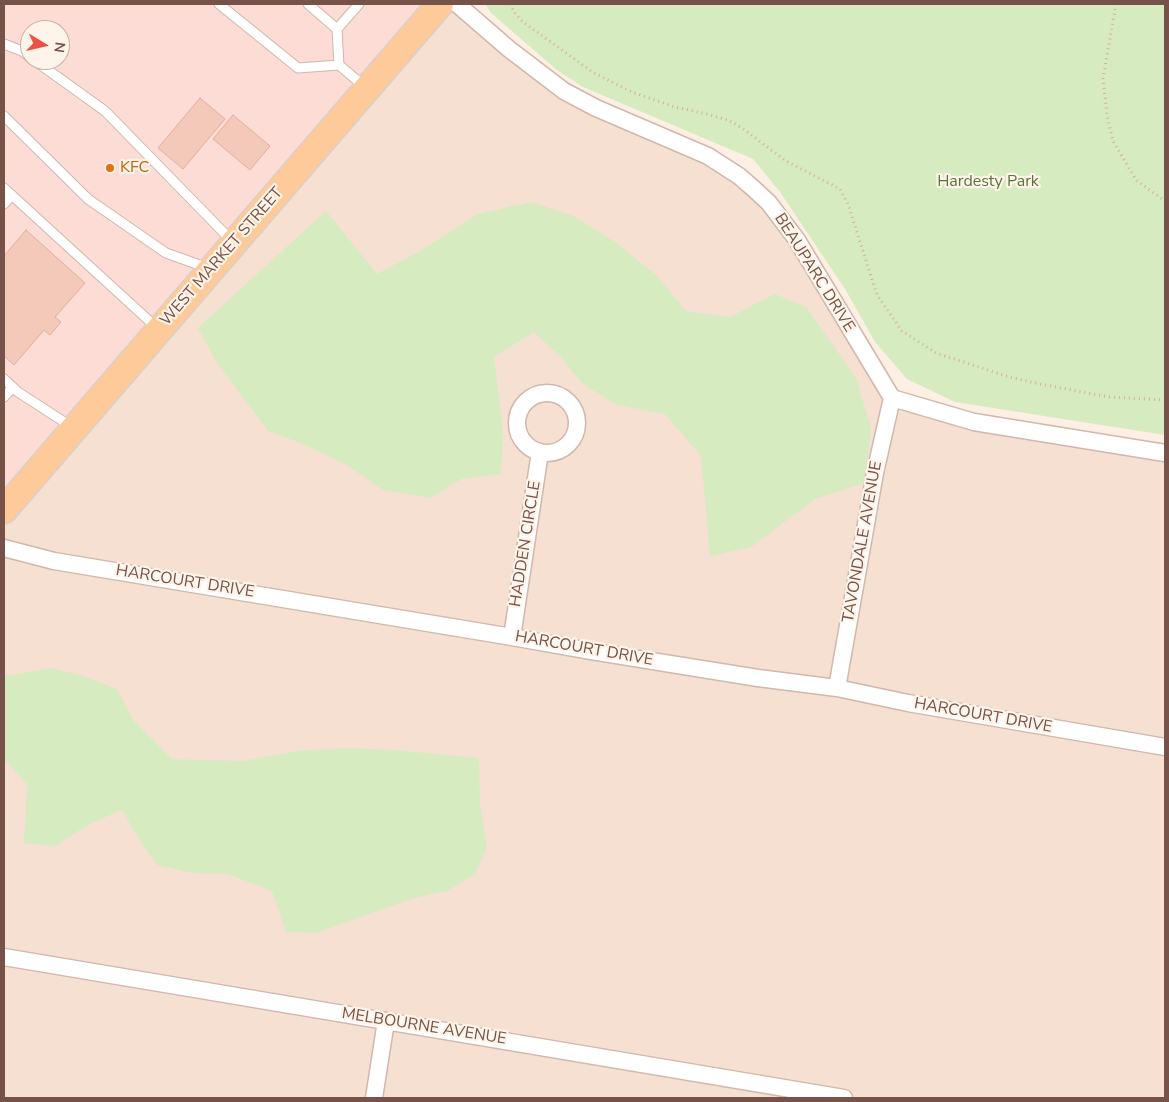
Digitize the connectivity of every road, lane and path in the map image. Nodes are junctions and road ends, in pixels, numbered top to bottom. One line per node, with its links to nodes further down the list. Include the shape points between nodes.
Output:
1 (219, 4): 11 (lane, via 298,68)
2 (308, 4): 8 (lane)
3 (359, 4): 8 (lane)
4 (440, 4): 13 (main road, WEST MARKET STREET)
5 (457, 4): 25 (street, BEAUPARC DRIVE, via 564,91 708,156 754,189 797,240)
6 (510, 4): 26 (path, via 523,22 594,73 632,92 728,120 786,161 840,189 878,295 902,331 936,353 1035,383 1109,397)
7 (1116, 4): 17 (path, via 1103,79 1113,141 1136,180)
8 (338, 29): 11 (lane)
9 (4, 44): 10 (lane)
10 (20, 50)
11 (339, 65): 13 (lane)
12 (48, 70): 19 (lane, via 105,111)
13 (367, 89): 19 (main road, WEST MARKET STREET)
14 (4, 116): 20 (lane, via 88,199 166,253)
15 (4, 188): 16 (lane)
16 (12, 195): 18 (lane); 21 (lane)
17 (1165, 201)
18 (4, 204)
19 (234, 243): 20 (main road, WEST MARKET STREET)
20 (211, 269): 21 (main road, WEST MARKET STREET)
21 (159, 330): 27 (main road, WEST MARKET STREET)
22 (4, 379): 23 (lane)
23 (12, 387): 24 (lane); 27 (lane)
24 (4, 397)
25 (892, 398): 29 (street, via 974,422); 33 (street, TAVONDALE AVENUE, via 875,473)
26 (1165, 400)
27 (74, 429): 30 (main road, WEST MARKET STREET)
28 (540, 452): 32 (street, HADDEN CIRCLE)
29 (1165, 453)
30 (4, 510)
31 (4, 548): 32 (street, HARCOURT DRIVE, via 54,561)
32 (512, 637): 33 (street, HARCOURT DRIVE, via 590,652)
33 (838, 688): 34 (street, HARCOURT DRIVE)
34 (1165, 747)
35 (4, 957): 36 (street, MELBOURNE AVENUE)
36 (386, 1021): 37 (street); 38 (street, MELBOURNE AVENUE)
37 (374, 1098)
38 (844, 1098)

